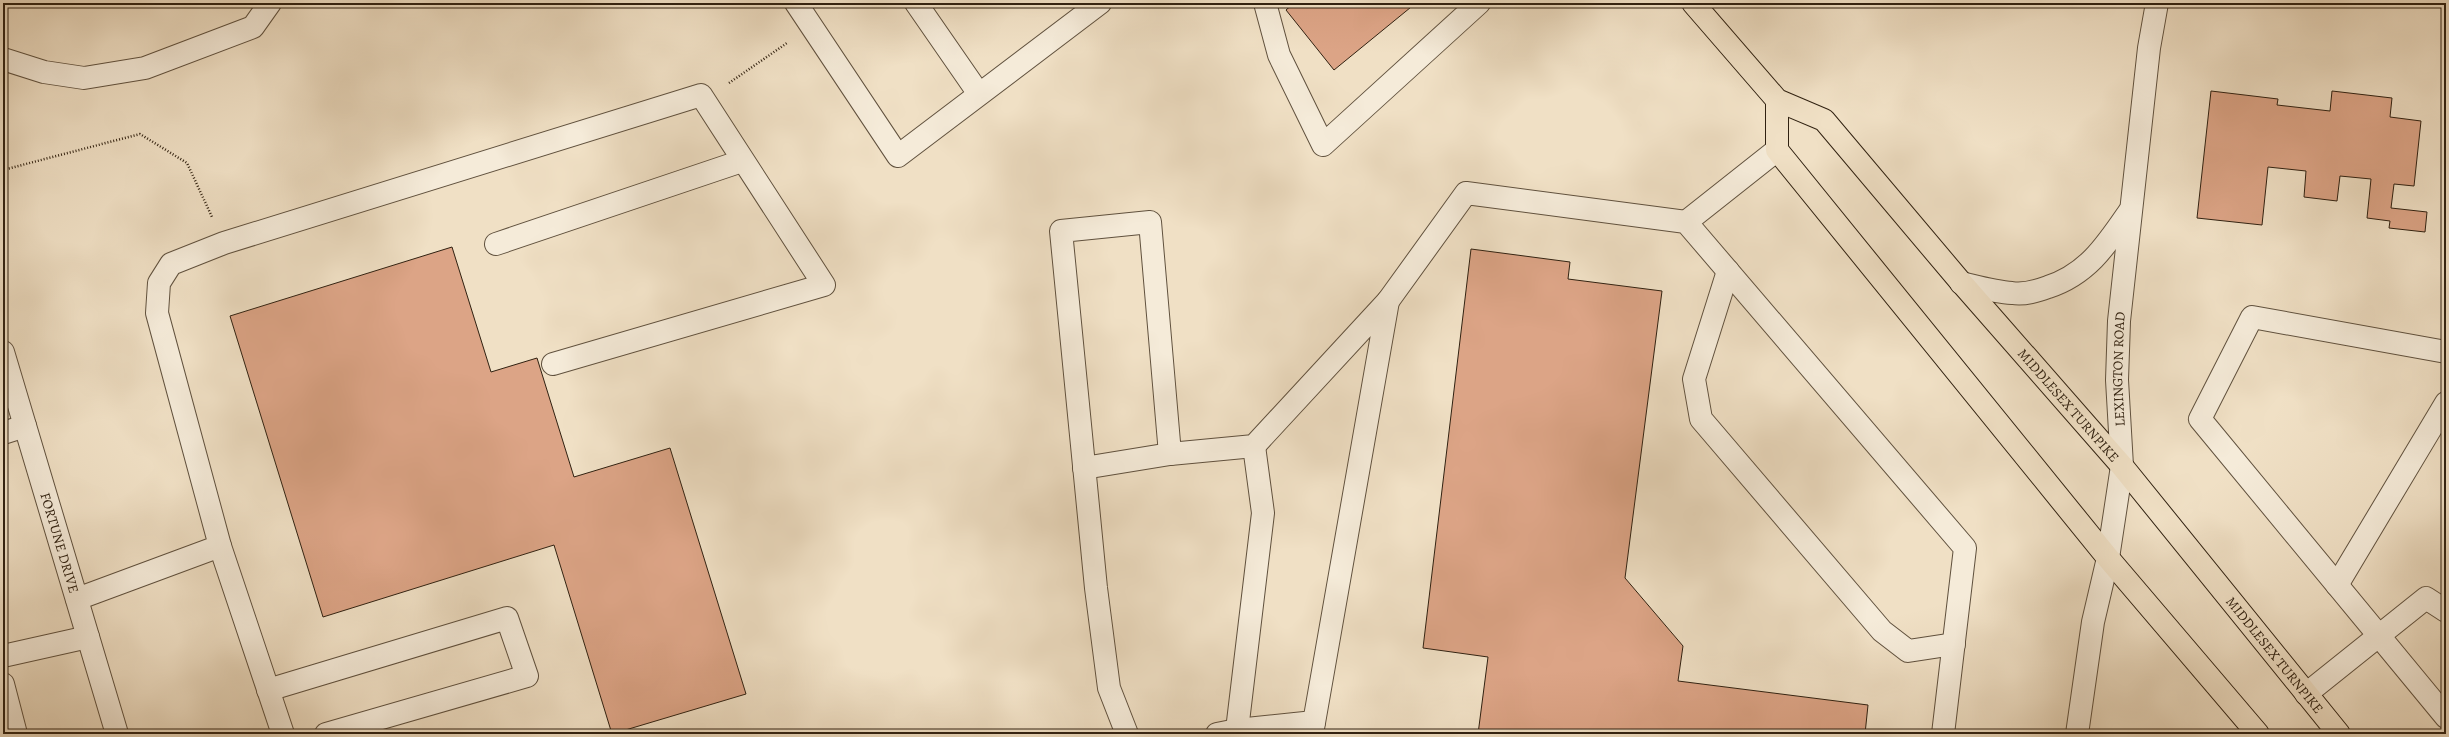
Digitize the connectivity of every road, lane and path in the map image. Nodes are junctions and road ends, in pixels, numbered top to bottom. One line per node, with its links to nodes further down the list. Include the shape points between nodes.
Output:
1 (270, 3): 10 (street, via 253,27 145,68 84,78 44,72)
2 (796, 3): 9 (street)
3 (1100, 3): 11 (street)
4 (1265, 3): 5 (street, via 1279,55 1323,145)
5 (1479, 3)
6 (1693, 3): 12 (main road, MIDDLESEX TURNPIKE)
7 (2157, 3): 17 (street, LEXINGTON ROAD, via 2149,48)
8 (919, 4): 11 (street)
9 (813, 28): 11 (street, via 898,156); 13 (path, via 731,81)
10 (3, 59)
11 (979, 94)
12 (1777, 100): 14 (main road); 22 (main road, MIDDLESEX TURNPIKE, via 1824,120)
13 (707, 104): 15 (street); 19 (street, via 701,95)
14 (1777, 150): 18 (street); 35 (main road)
15 (742, 161): 20 (street); 26 (street, via 824,286)
16 (3, 170): 19 (path, via 140,134 187,163)
17 (2131, 209): 22 (street, via 2101,252 2087,267 2066,281 2033,292 2014,294); 32 (street, LEXINGTON ROAD, via 2119,321 2117,380)
18 (1686, 222): 21 (street); 23 (street, via 1466,193)
19 (224, 243): 34 (street, via 171,264 159,283 157,313)
20 (496, 244)
21 (1728, 271): 41 (street, via 1965,548); 41 (street, via 1694,379 1701,419 1882,631 1908,651)
22 (1961, 283): 32 (main road, MIDDLESEX TURNPIKE)
23 (1388, 301): 30 (street); 47 (street)
24 (3, 352): 28 (street, FORTUNE DRIVE)
25 (2446, 352): 36 (street, via 2252,317 2200,419)
26 (553, 364)
27 (2446, 403): 36 (street)
28 (25, 426): 29 (street); 37 (street, FORTUNE DRIVE)
29 (3, 433)
30 (1254, 446): 31 (street); 48 (street, via 1263,513)
31 (1170, 454): 33 (street); 33 (street, via 1150,222 1061,231)
32 (2122, 466): 35 (street, LEXINGTON ROAD); 45 (main road, MIDDLESEX TURNPIKE)
33 (1084, 468): 53 (street, via 1109,688)
34 (220, 546): 37 (street); 44 (street)
35 (2108, 558): 55 (street, LEXINGTON ROAD, via 2093,622); 56 (main road)
36 (2337, 585): 39 (street)
37 (77, 599): 40 (street, FORTUNE DRIVE)
38 (2446, 611): 39 (street, via 2426,598)
39 (2380, 636): 45 (street); 46 (street)
40 (88, 637): 42 (street); 50 (street, FORTUNE DRIVE)
41 (1954, 644): 54 (street)
42 (3, 656)
43 (3, 684): 49 (street)
44 (268, 690): 51 (street); 52 (street, via 507,618 527,676)
45 (2306, 694): 57 (main road, MIDDLESEX TURNPIKE)
46 (2446, 717)
47 (1313, 728): 48 (street)
48 (1227, 732)
49 (16, 734)
50 (117, 734)
51 (283, 734)
52 (326, 734)
53 (1127, 734)
54 (1943, 734)
55 (2077, 734)
56 (2258, 734)
57 (2339, 734)

